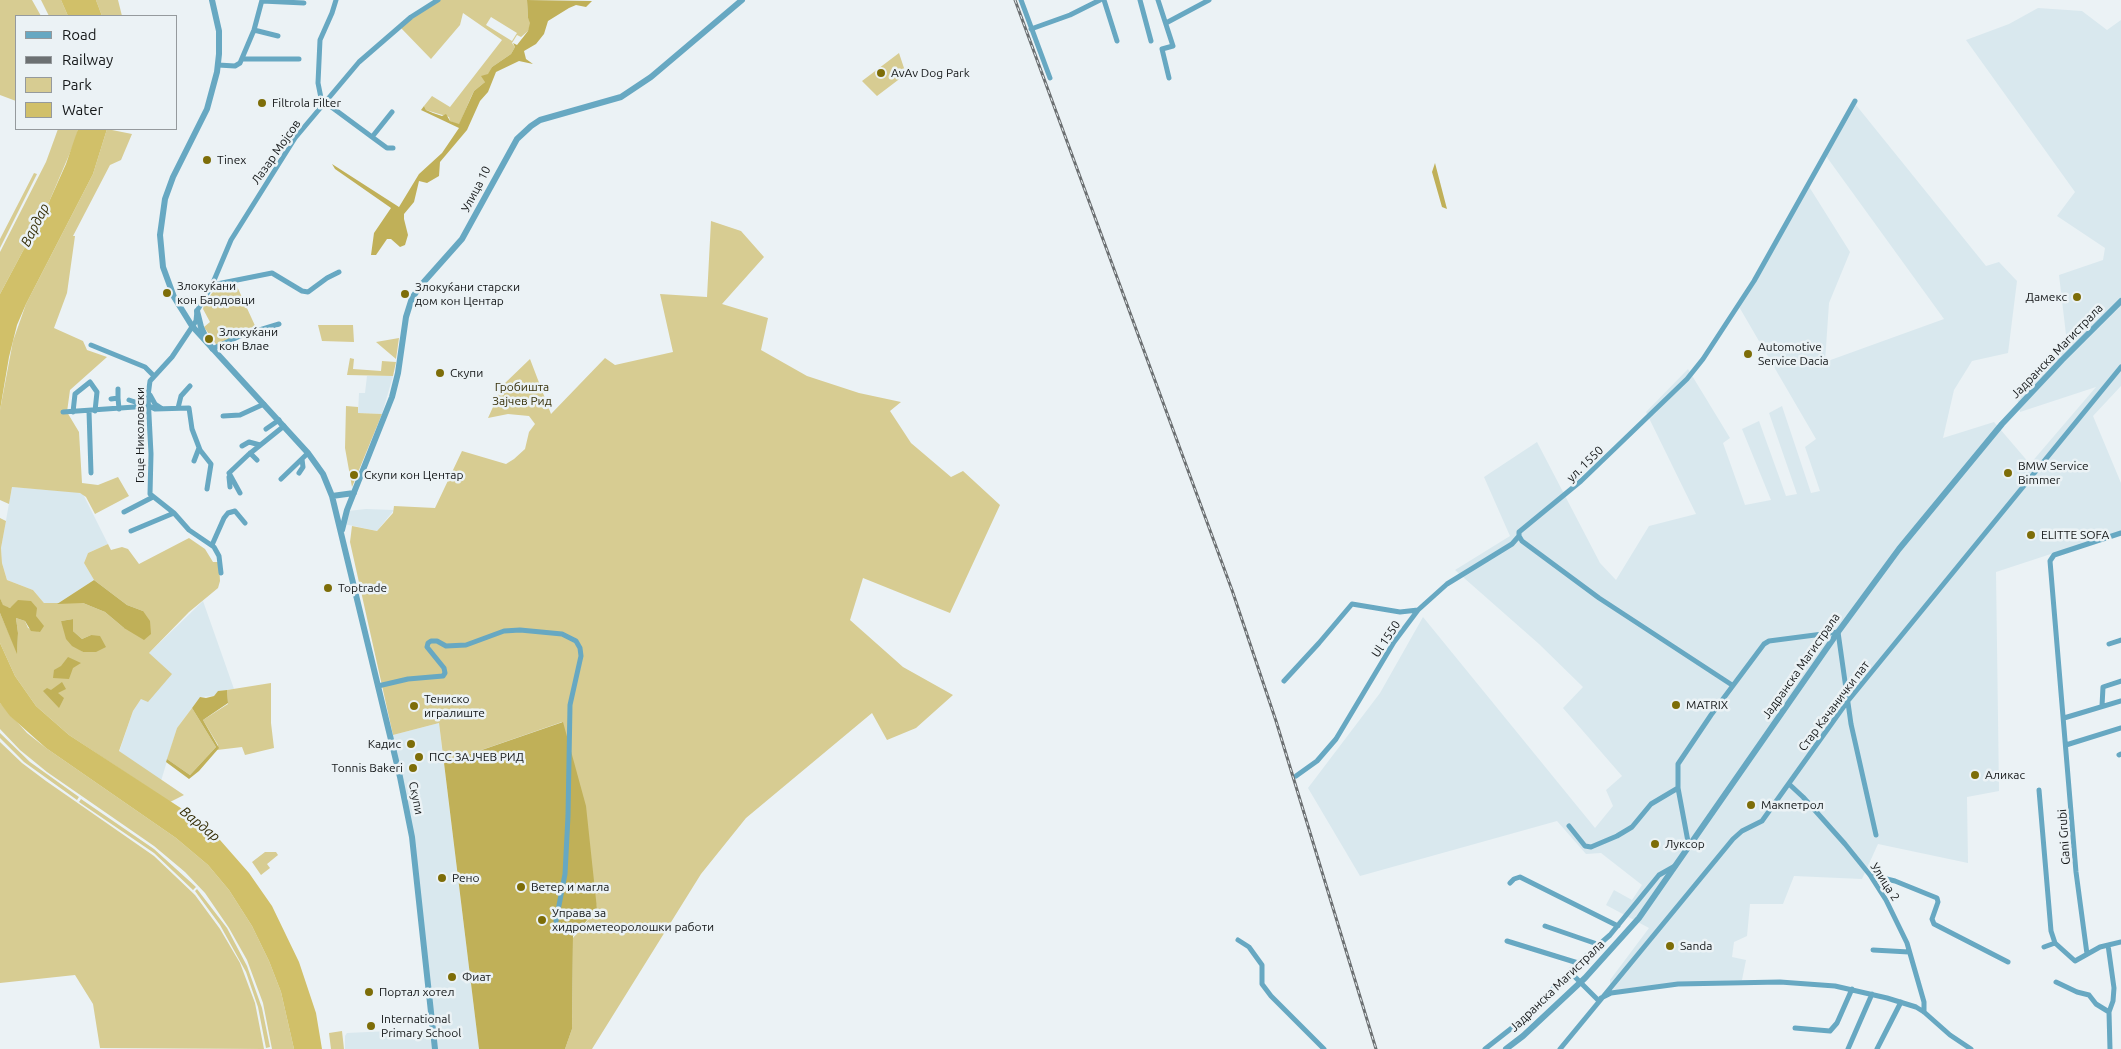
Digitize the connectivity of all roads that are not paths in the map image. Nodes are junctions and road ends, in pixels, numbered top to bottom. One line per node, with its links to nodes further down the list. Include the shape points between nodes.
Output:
1 (212, 0): 21 (street, Скупи, via 219,31)
2 (262, 0): 12 (street); 15 (street)
3 (336, 0): 25 (street, via 319,47 318,83)
4 (438, 0): 25 (street, Лазар Мојсов, via 411,17 359,62)
5 (742, 0): 71 (street, Улица 10, via 651,77 621,96 540,120 517,138 462,239 412,298 392,397)
6 (1021, 0): 14 (street)
7 (1099, 0): 14 (street)
8 (1104, 0): 17 (street)
9 (1140, 0): 18 (street)
10 (1158, 0): 13 (street)
11 (1210, 0): 13 (street)
12 (304, 3)
13 (1166, 23): 23 (street, via 1173,46 1162,49)
14 (1031, 29): 22 (street)
15 (254, 30): 16 (street); 19 (street)
16 (278, 36)
17 (1117, 40)
18 (1151, 41)
19 (242, 59): 20 (street); 21 (street, via 235,66)
20 (299, 59)
21 (218, 65): 33 (street, Скупи, via 207,109 173,177 161,217 163,267 174,297)
22 (1050, 78)
23 (1169, 78)
24 (1855, 102): 81 (street, ул. 1550, via 1754,281 1703,359 1687,379 1581,481 1523,528)
25 (325, 104): 27 (street); 30 (street, Лазар Мојсов, via 295,138 242,220)
26 (392, 112): 27 (street)
27 (372, 137): 28 (street, via 387,148)
28 (393, 148)
29 (339, 272): 30 (street, via 307,292 272,273)
30 (212, 285): 32 (street, Лазар Мојсов)
31 (2121, 301): 85 (street, Јадранска Магистрала, via 1973,458 1899,549)
32 (197, 311): 33 (street); 35 (street, Лазар Мојсов); 37 (street)
33 (187, 319): 35 (street, Скупи)
34 (280, 324): 37 (street)
35 (192, 326): 37 (street, Скупи); 39 (street, Гоце Николовски, via 169,361)
36 (91, 345): 39 (street, via 145,367)
37 (211, 348): 46 (street, Скупи)
38 (2121, 368): 93 (street, Стар Качанички пат)
39 (154, 376): 42 (street, Гоце Николовски)
40 (190, 386): 50 (street, via 181,396)
41 (118, 389): 43 (street)
42 (148, 389): 47 (street); 48 (street, Гоце Николовски); 49 (street, via 153,403)
43 (118, 398): 44 (street); 51 (street)
44 (111, 399)
45 (129, 400): 47 (street)
46 (264, 404): 55 (street, via 240,415); 56 (street, Скупи)
47 (139, 405): 48 (street); 51 (street)
48 (149, 406): 49 (street); 74 (street, Гоце Николовски, via 150,490)
49 (162, 408): 50 (street)
50 (178, 408): 61 (street, via 191,410 192,429)
51 (119, 409): 52 (street)
52 (92, 411): 54 (street); 54 (street, via 96,392 90,382 75,394); 67 (street)
53 (62, 412): 54 (street)
54 (73, 412)
55 (224, 416)
56 (279, 420): 57 (street, Скупи); 58 (street)
57 (284, 426): 59 (street); 63 (street, Скупи)
58 (266, 429)
59 (260, 445): 60 (street, via 249,442); 62 (street)
60 (242, 446)
61 (199, 448): 66 (street); 70 (street, via 211,464)
62 (250, 453): 65 (street); 72 (street, via 229,476)
63 (308, 453): 64 (street); 73 (street, Скупи, via 323,474)
64 (302, 459): 68 (street, via 304,467); 69 (street)
65 (257, 460)
66 (194, 461)
67 (90, 473)
68 (299, 473)
69 (281, 479)
70 (207, 489)
71 (354, 492): 73 (street); 79 (street, Улица 10)
72 (240, 493)
73 (332, 496): 79 (street, Скупи)
74 (154, 497): 75 (street, Гоце Николовски); 76 (street, Гоце Николовски)
75 (124, 512)
76 (174, 513): 78 (street); 82 (street, Гоце Николовски, via 188,530)
77 (245, 523): 82 (street, via 235,511 228,513)
78 (131, 530)
79 (341, 531): 91 (street, Скупи)
80 (2121, 533): 95 (street, Gani Grubi, via 2054,555 2050,561)
81 (1519, 536): 84 (street, Ul 1550, via 1512,544 1447,584); 90 (street, via 1599,598)
82 (212, 545): 83 (street, via 219,556)
83 (221, 573)
84 (1418, 610): 88 (street, via 1400,612 1352,604); 98 (street, Ul 1550, via 1394,642 1336,739 1317,761)
85 (1838, 632): 90 (street, via 1769,641); 93 (street); 104 (street, Јадранска Магистрала)
86 (2121, 640): 87 (street)
87 (2109, 644)
88 (1284, 681)
89 (2121, 682): 94 (street, via 2103,687)
90 (1732, 685): 100 (street, via 1678,764)
91 (378, 686): 108 (street, via 443,676 444,668 427,647 431,641 446,646 466,645 520,630 562,634 576,641 581,656 570,704 565,874); 133 (street, Скупи, via 412,838)
92 (2121, 700): 94 (street)
93 (1847, 702): 99 (street, Стар Качанички пат); 103 (street)
94 (2102, 706): 95 (street)
95 (2064, 718): 97 (street, Gani Grubi)
96 (2121, 728): 97 (street)
97 (2066, 745): 120 (street, Gani Grubi, via 2076,872)
98 (1296, 776)
99 (1789, 784): 106 (street, Улица 2); 127 (street, Стар Качанички пат, via 1762,822 1733,839)
100 (1678, 788): 102 (street, via 1651,804 1632,826 1591,847 1585,846); 104 (street)
101 (2039, 790): 114 (street, Gani Grubi, via 2052,931)
102 (1569, 826)
103 (1876, 835)
104 (1689, 847): 105 (street, Јадранска Магистрала)
105 (1675, 866): 110 (street, via 1659,875); 136 (street, Јадранска Магистрала, via 1639,918 1603,958)
106 (1870, 875): 119 (street, Улица 2, via 1899,923); 121 (street, via 1937,898 1932,919 1934,924)
107 (1510, 883): 110 (street, via 1520,877)
108 (556, 922)
109 (1545, 926): 115 (street)
110 (1618, 926): 115 (street)
111 (1238, 940): 134 (street, via 1262,965 1262,984)
112 (1508, 941): 122 (street)
113 (2121, 942): 116 (street)
114 (2056, 943): 117 (street); 120 (street, via 2075,961)
115 (1600, 945): 122 (street)
116 (2108, 945): 120 (street); 130 (street, via 2114,988)
117 (2044, 947)
118 (1873, 950): 119 (street)
119 (1910, 952): 129 (street, Улица 2)
120 (2087, 954)
121 (2008, 962)
122 (1578, 963): 123 (street)
123 (1570, 972): 127 (street, bridge); 135 (street, via 1522,1020)
124 (2056, 982): 130 (street, via 2089,995)
125 (1852, 989): 126 (street); 127 (street, via 1780,982 1678,984 1611,993); 131 (street, via 1834,1029)
126 (1872, 994): 128 (street); 138 (street)
127 (1598, 1000): 137 (street, Стар Качанички пат)
128 (1901, 1002): 129 (street); 139 (street)
129 (1924, 1012): 132 (street)
130 (2109, 1012): 140 (street)
131 (1795, 1028)
132 (1967, 1048)
133 (436, 1049)
134 (1324, 1049)
135 (1485, 1049)
136 (1506, 1049)
137 (1560, 1049)
138 (1848, 1049)
139 (1877, 1049)
140 (2110, 1049)

